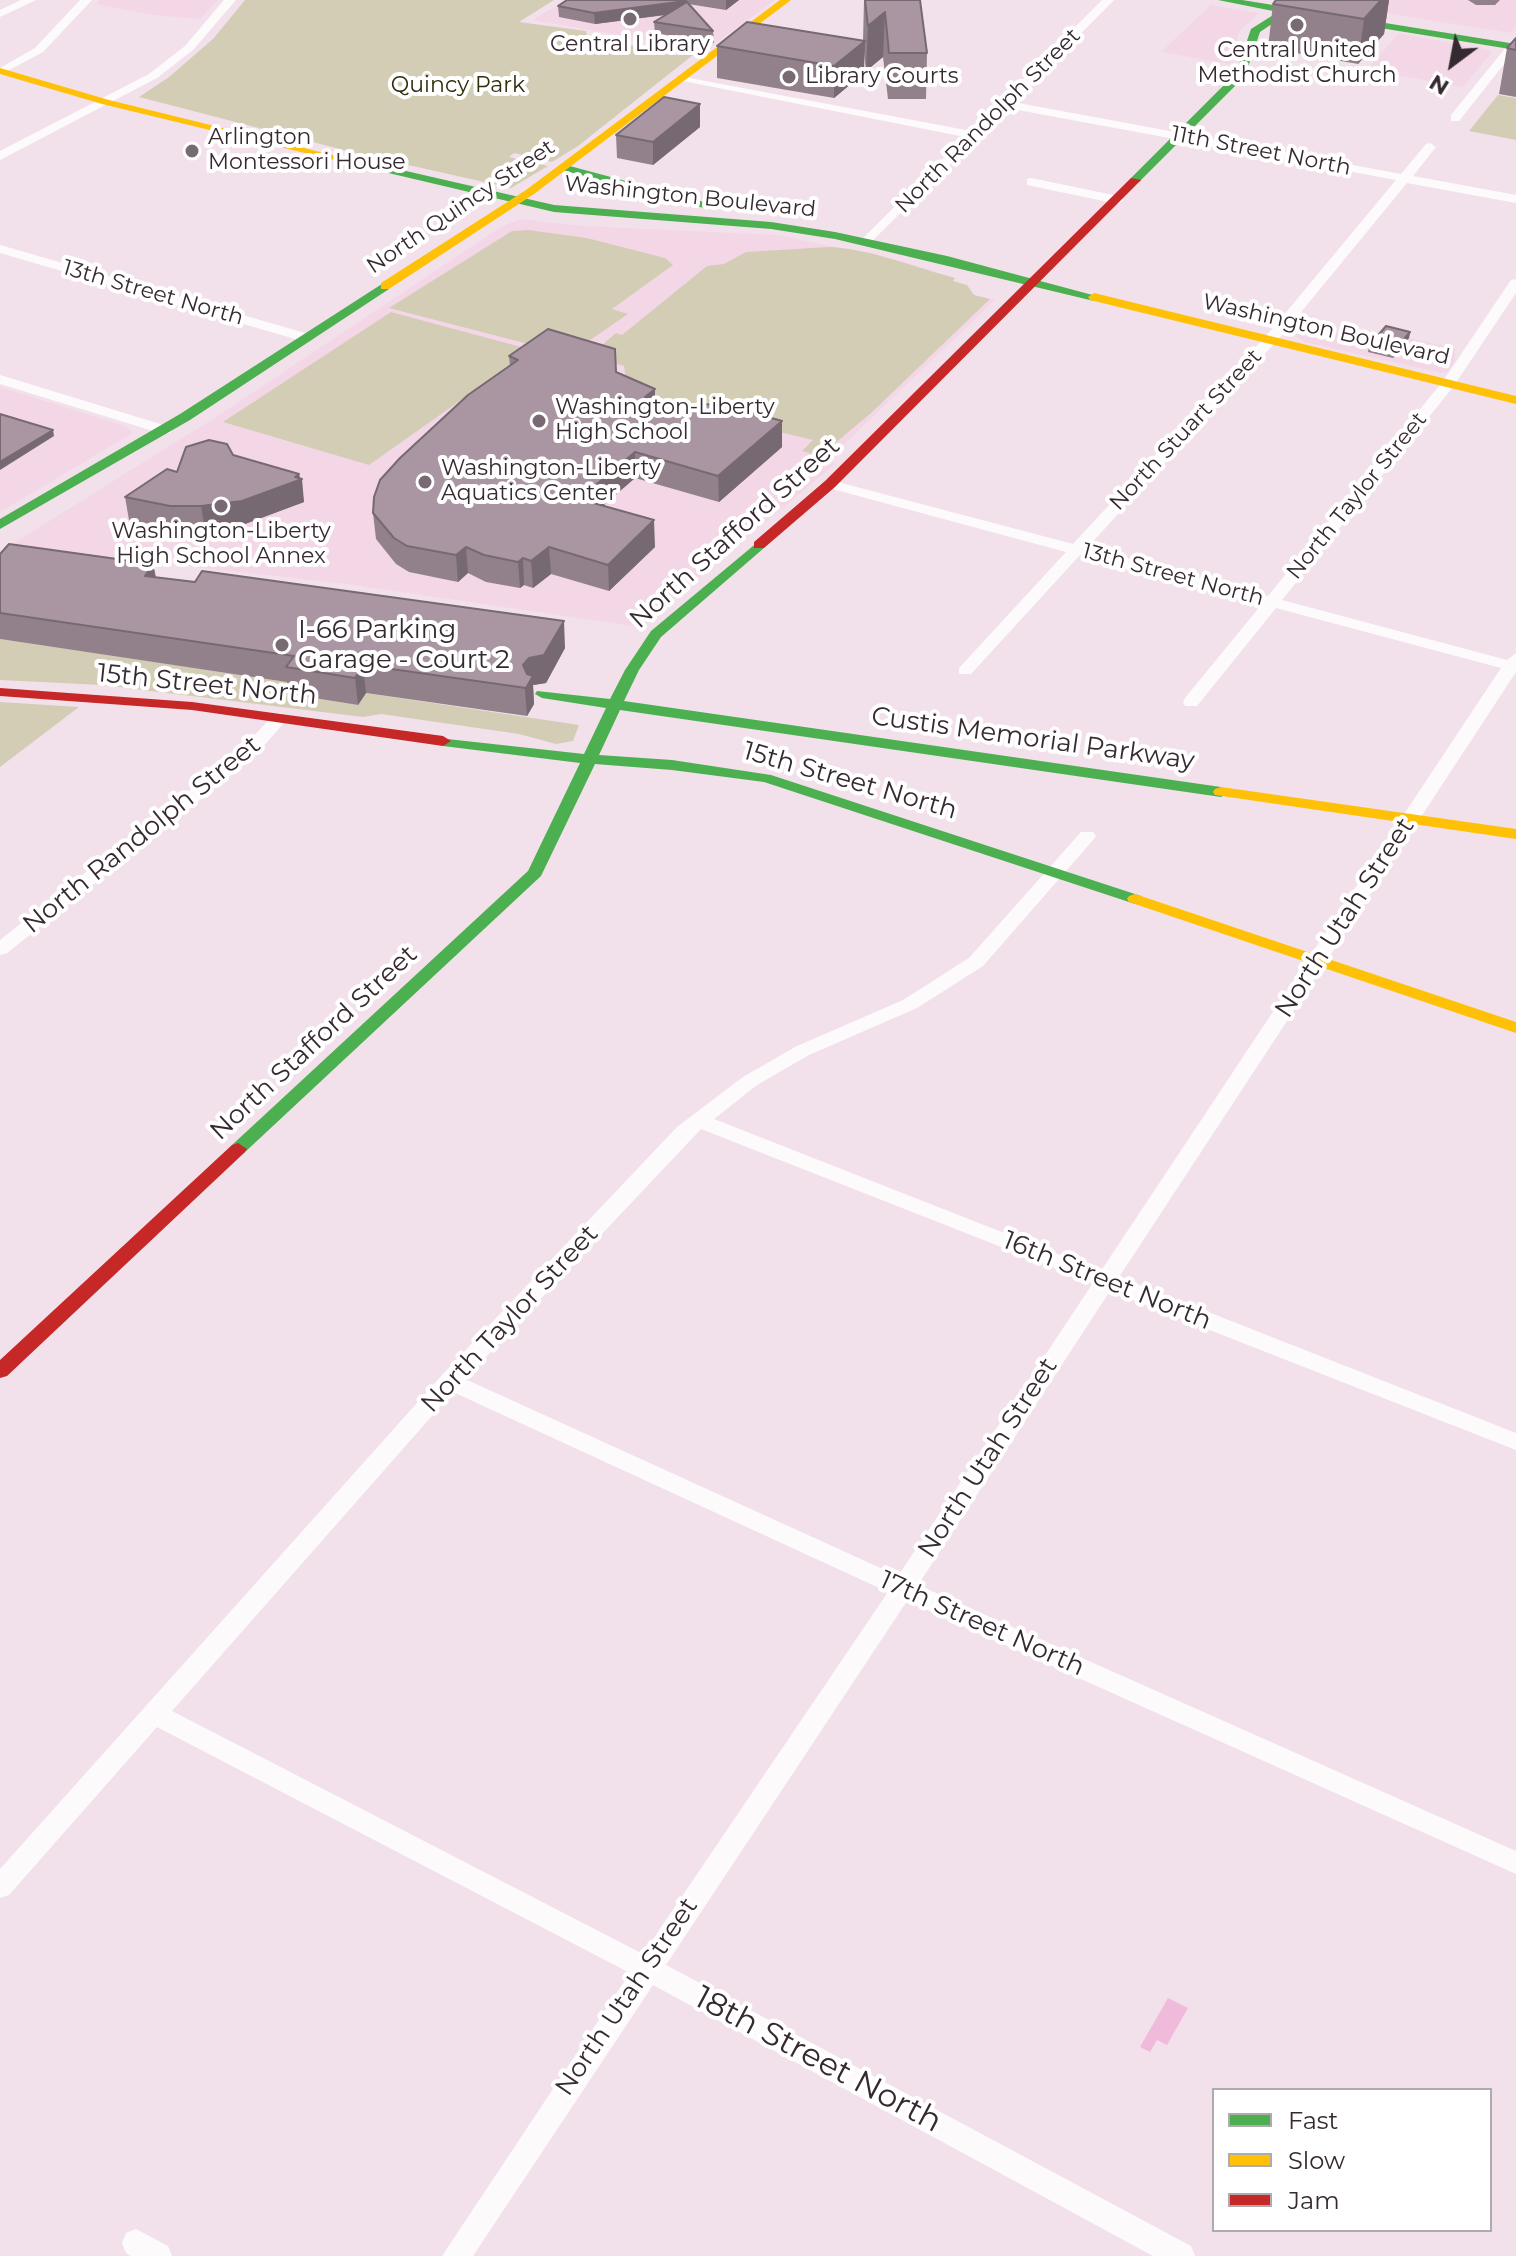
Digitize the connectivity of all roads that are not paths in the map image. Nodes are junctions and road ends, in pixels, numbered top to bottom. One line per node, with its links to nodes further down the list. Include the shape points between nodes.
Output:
1 (30, 0): 9 (street)
2 (86, 0): 11 (street, via 39,50)
3 (230, 0): 13 (street, via 189,48)
4 (786, 0): 12 (main road, North Quincy Street)
5 (1108, 0): 14 (street, North Randolph Street)
6 (1223, 0): 8 (main road)
7 (1270, 0): 8 (main road)
8 (1298, 5): 10 (main road); 17 (main road, North Stafford Street, via 1259,27 1238,76)
9 (0, 14)
10 (1515, 44): 15 (street)
11 (0, 71): 13 (main road, Washington Boulevard)
12 (679, 79): 16 (street); 20 (main road, North Quincy Street)
13 (106, 102): 19 (street); 25 (main road, Washington Boulevard)
14 (1005, 104): 16 (street, North Randolph Street); 17 (street, 11th Street North)
15 (1455, 118)
16 (973, 135): 27 (street, North Randolph Street)
17 (1179, 135): 21 (street, 11th Street North); 24 (main road, North Stafford Street)
18 (1430, 147): 21 (street, North Stuart Street)
19 (0, 156)
20 (566, 168): 25 (main road, North Quincy Street); 26 (main road)
21 (1404, 178): 23 (street, 11th Street North); 32 (street, North Stuart Street)
22 (1031, 182): 24 (street)
23 (1516, 199)
24 (1118, 200): 30 (main road, North Stafford Street)
25 (515, 201): 26 (main road, Washington Boulevard, via 581,212); 31 (main road, North Quincy Street)
26 (797, 229): 27 (main road, Washington Boulevard)
27 (867, 242): 30 (main road, Washington Boulevard)
28 (0, 249): 31 (street, 13th Street North)
29 (1516, 283): 34 (street, North Taylor Street)
30 (1032, 284): 32 (main road, Washington Boulevard); 37 (main road, North Stafford Street)
31 (307, 338): 36 (main road, North Quincy Street)
32 (1268, 341): 34 (main road, Washington Boulevard); 40 (street, North Stuart Street)
33 (0, 379): 36 (street)
34 (1448, 384): 35 (main road, Washington Boulevard); 41 (street, North Taylor Street)
35 (1516, 400)
36 (158, 434): 38 (main road, North Quincy Street); 39 (main road, North Quincy Street)
37 (830, 484): 40 (street, 13th Street North); 50 (main road, North Stafford Street, via 656,634 632,670)
38 (0, 525)
39 (0, 537)
40 (1076, 548): 41 (street, 13th Street North); 43 (street, North Stuart Street)
41 (1271, 601): 42 (street, 13th Street North); 48 (street, North Taylor Street)
42 (1514, 664): 59 (street, North Utah Street)
43 (965, 671)
44 (600, 679): 45 (main road)
45 (647, 686)
46 (0, 692): 49 (main road, 15th Street North)
47 (542, 694): 52 (main road, Custis Memorial Parkway)
48 (1191, 702)
49 (280, 718): 50 (main road, 15th Street North); 58 (street, North Randolph Street, via 249,752)
50 (590, 760): 57 (main road, 15th Street North, via 766,778); 63 (main road, North Stafford Street, via 535,873)
51 (1398, 794): 53 (main road)
52 (1256, 798): 54 (main road, Custis Memorial Parkway); 56 (main road, via 1416,831)
53 (1452, 802)
54 (1516, 834)
55 (1087, 836): 57 (street, North Taylor Street)
56 (1516, 845)
57 (1055, 872): 59 (main road, 15th Street North); 61 (street, North Taylor Street, via 976,962 910,1004 789,1058)
58 (0, 949)
59 (1318, 961): 60 (main road, 15th Street North); 62 (street, North Utah Street)
60 (1516, 1028)
61 (698, 1120): 62 (street, 16th Street North); 64 (street, North Taylor Street)
62 (1104, 1280): 65 (street, 16th Street North); 66 (street, North Utah Street)
63 (0, 1371)
64 (450, 1381): 66 (street, 17th Street North); 67 (street, North Taylor Street)
65 (1516, 1442)
66 (903, 1588): 68 (street, 17th Street North); 70 (street, North Utah Street)
67 (155, 1714): 69 (street, North Taylor Street); 70 (street, 18th Street North)
68 (1516, 1863)
69 (0, 1887)
70 (646, 1968): 71 (street, North Utah Street); 72 (street, 18th Street North)
71 (456, 2256)
72 (1181, 2256)

